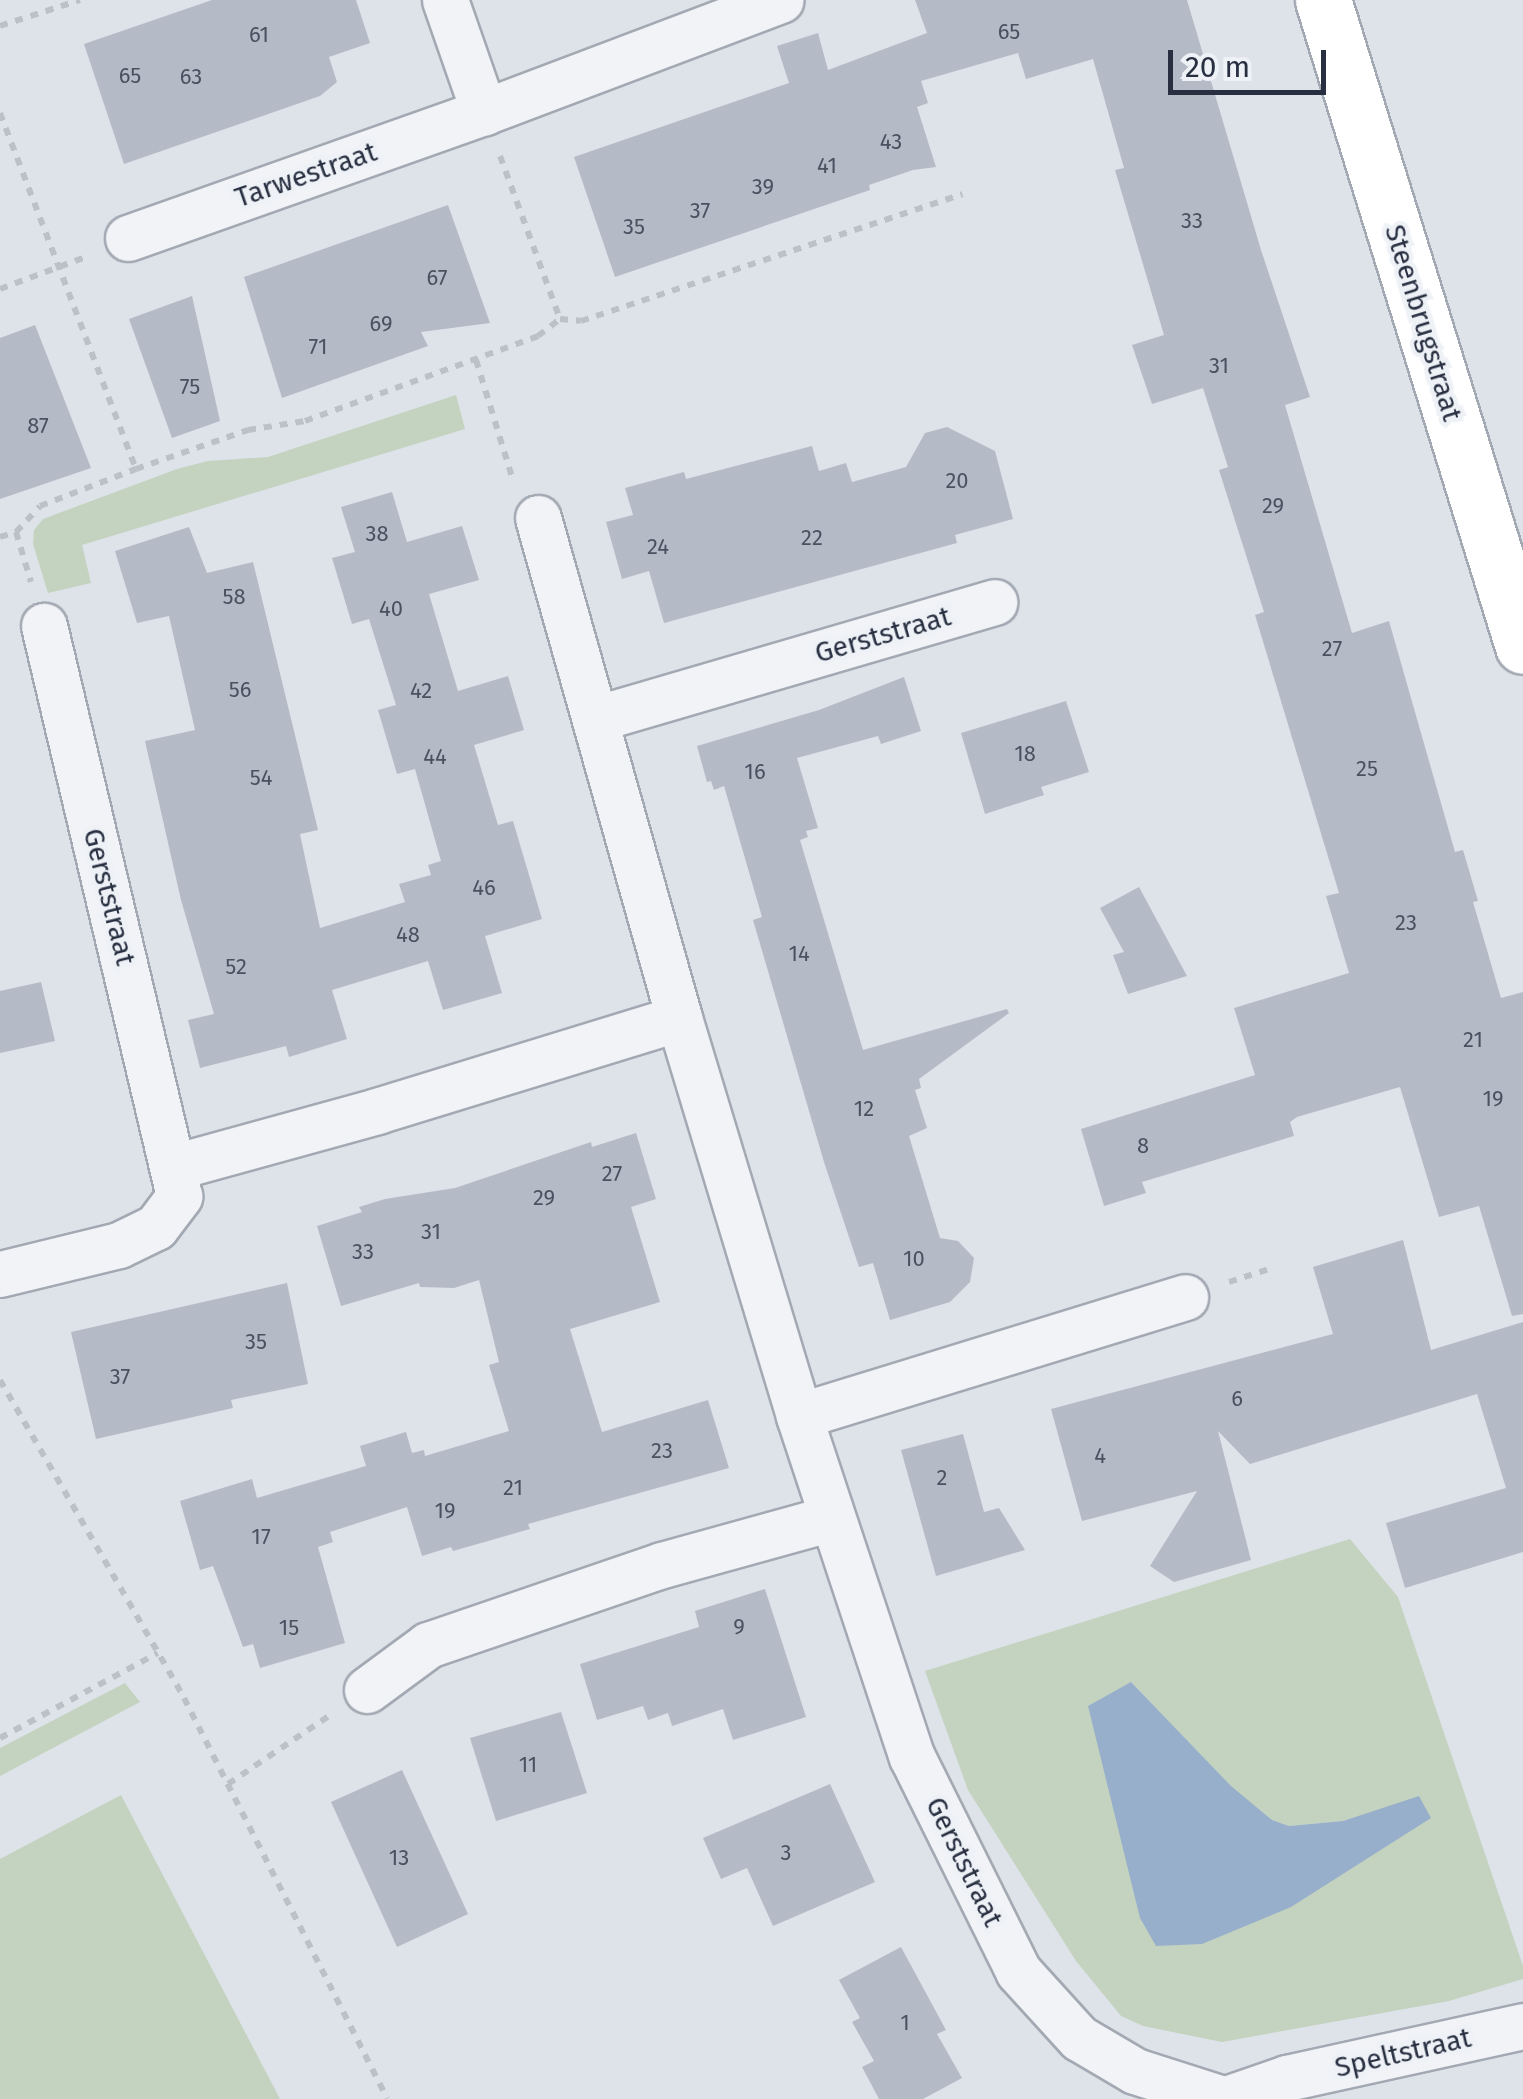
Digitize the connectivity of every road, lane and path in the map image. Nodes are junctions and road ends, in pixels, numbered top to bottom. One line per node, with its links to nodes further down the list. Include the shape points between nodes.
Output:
1 (80, 0): 5 (path)
2 (446, 0): 6 (street)
3 (781, 0): 6 (street, Tarwestraat)
4 (1323, 0): 19 (street, Steenbrugstraat)
5 (0, 26)
6 (484, 112): 9 (street, Tarwestraat); 12 (path)
7 (0, 113): 10 (path)
8 (962, 194): 12 (path, via 582,322)
9 (128, 238): 10 (path)
10 (59, 268): 11 (path); 14 (path)
11 (0, 289)
12 (560, 319): 13 (path, via 538,336)
13 (476, 360): 14 (path, via 305,421 248,430); 15 (path, via 516,492)
14 (136, 469): 16 (path, via 40,506 16,532)
15 (538, 518): 20 (street, Gerststraat)
16 (0, 537)
17 (994, 602): 20 (street, Gerststraat)
18 (44, 626): 22 (street, Gerststraat)
19 (1523, 646)
20 (598, 718): 21 (street, Gerststraat)
21 (679, 1018): 22 (street); 26 (street, Gerststraat)
22 (174, 1167): 23 (street, Gerststraat, via 179,1196 156,1227 76,1258)
23 (0, 1274)
24 (1185, 1297): 26 (street)
25 (0, 1380): 28 (path)
26 (799, 1416): 27 (street, Gerststraat)
27 (832, 1518): 29 (street, via 662,1565 428,1645); 34 (street, Gerststraat, via 912,1757 1018,1970 1079,2038 1135,2071)
28 (158, 1653): 30 (path); 31 (path)
29 (367, 1690): 31 (path)
30 (0, 1738)
31 (228, 1784): 33 (path)
32 (1523, 2026): 34 (street, Speltstraat, via 1287,2078)
33 (387, 2099)
34 (1224, 2099)

